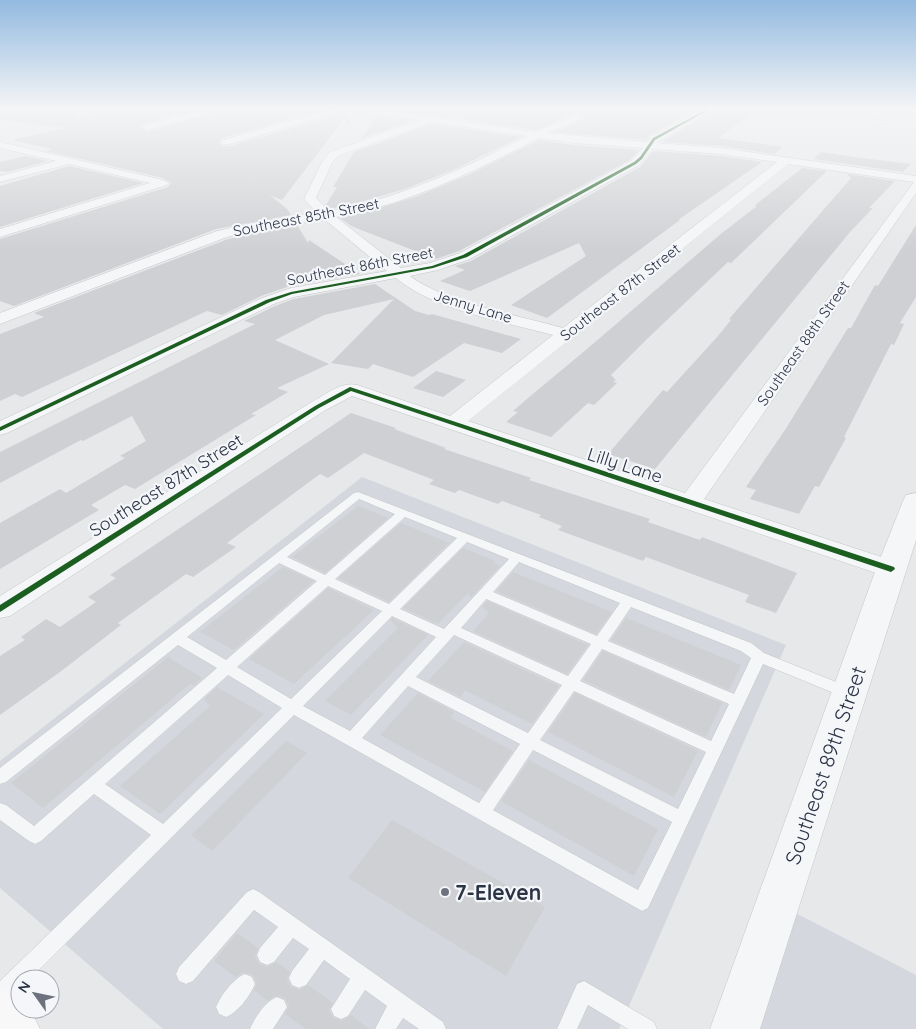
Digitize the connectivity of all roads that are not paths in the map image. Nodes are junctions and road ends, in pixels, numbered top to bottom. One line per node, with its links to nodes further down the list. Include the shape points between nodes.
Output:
1 (43, 156): 7 (street)
2 (332, 156): 11 (street, Jenny Lane, via 310,199)
3 (493, 156): 11 (street, Southeast 85th Street, via 392,199)
4 (643, 156): 13 (street, Southeast 86th Street, via 480,249 433,267)
5 (757, 156): 6 (street)
6 (786, 160): 8 (street); 15 (street, Southeast 87th Street)
7 (66, 162): 9 (street); 12 (street, via 164,183)
8 (916, 178)
9 (0, 179)
10 (916, 185): 20 (street, Southeast 88th Street)
11 (325, 214): 13 (street, Jenny Lane); 14 (street, Southeast 85th Street, via 222,234)
12 (0, 233)
13 (397, 272): 15 (street, Jenny Lane, via 443,299); 18 (street, Southeast 86th Street, via 291,293 268,301)
14 (0, 319)
15 (568, 334): 17 (street, Southeast 87th Street)
16 (350, 389): 17 (street, Lilly Lane); 29 (street, Southeast 87th Street)
17 (452, 424): 20 (street, Lilly Lane)
18 (0, 429)
19 (916, 501): 25 (street, Southeast 89th Street)
20 (690, 502): 25 (street, Lilly Lane)
21 (403, 513): 22 (lane); 23 (lane, via 358,495); 26 (lane)
22 (465, 537): 24 (lane); 30 (lane)
23 (278, 558): 26 (lane); 32 (lane)
24 (517, 558): 27 (lane); 28 (lane)
25 (891, 570): 38 (street, Southeast 89th Street)
26 (327, 581): 30 (lane); 35 (lane)
27 (484, 594): 31 (lane); 33 (lane)
28 (628, 601): 33 (lane); 34 (lane, via 746,647)
29 (0, 609)
30 (391, 611): 31 (lane); 40 (lane)
31 (449, 632): 36 (lane); 37 (lane)
32 (177, 638): 35 (lane); 44 (lane)
33 (598, 642): 37 (lane); 39 (lane)
34 (759, 657): 38 (lane); 39 (lane)
35 (228, 668): 40 (lane); 45 (lane)
36 (407, 679): 41 (lane); 42 (lane)
37 (570, 683): 42 (lane); 43 (lane)
38 (849, 693): 69 (street, Southeast 89th Street)
39 (738, 702): 43 (lane)
40 (293, 707): 41 (lane); 49 (lane)
41 (352, 739): 47 (lane)
42 (530, 741): 47 (lane); 48 (lane)
43 (716, 750): 48 (lane)
44 (0, 777)
45 (94, 785): 46 (lane, via 35,836); 49 (lane)
46 (0, 810)
47 (482, 812): 48 (lane, via 642,902)
48 (682, 819)
49 (164, 834): 57 (lane)
50 (291, 925): 51 (lane); 52 (lane); 53 (lane, via 253,898)
51 (322, 947): 54 (lane); 55 (lane)
52 (267, 955)
53 (186, 974)
54 (363, 976): 58 (lane); 61 (lane)
55 (299, 978)
56 (245, 984): 59 (lane)
57 (0, 995)
58 (400, 1004): 65 (lane); 66 (lane)
59 (226, 1007)
60 (277, 1007): 64 (lane)
61 (341, 1009)
62 (0, 1014): 63 (main road)
63 (15, 1029)
64 (260, 1029)
65 (385, 1029)
66 (436, 1029)
67 (567, 1029): 68 (lane, via 584,991)
68 (647, 1029)
69 (735, 1029)

